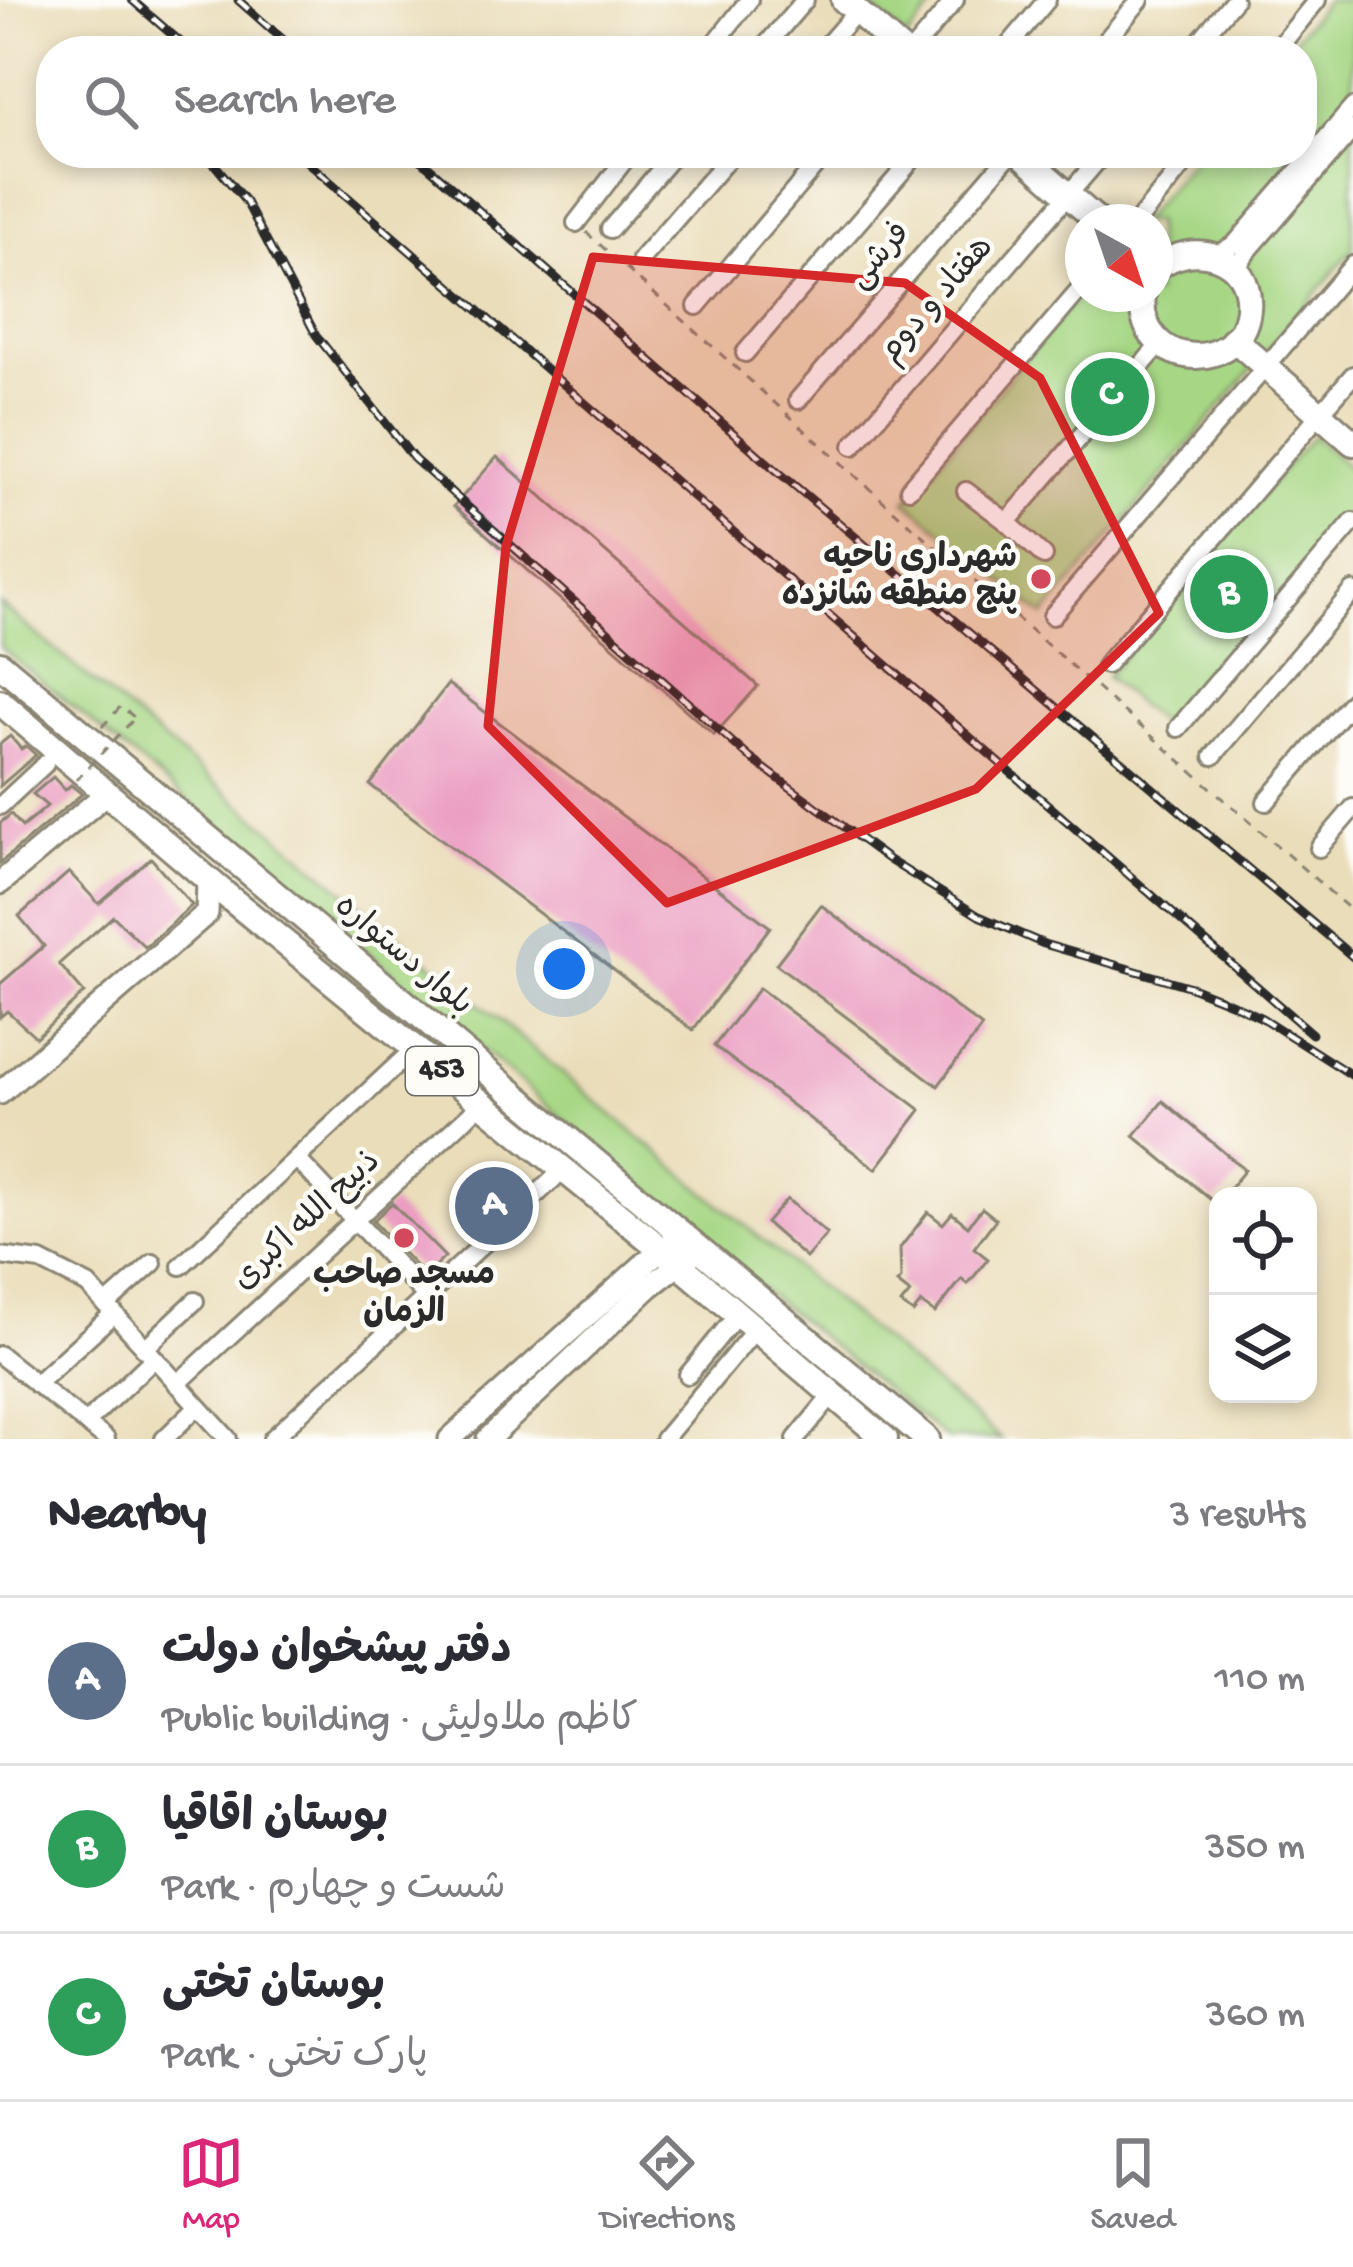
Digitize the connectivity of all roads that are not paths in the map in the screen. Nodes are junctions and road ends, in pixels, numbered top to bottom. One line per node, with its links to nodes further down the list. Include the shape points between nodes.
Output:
1 (749, 0): 9 (street)
2 (805, 0): 10 (street)
3 (955, 0): 13 (street)
4 (1047, 0): 14 (street)
5 (1140, 0): 15 (street)
6 (1234, 0): 16 (street)
7 (1317, 0): 17 (street)
8 (850, 6): 11 (street); 12 (main road)
9 (721, 36)
10 (774, 36)
11 (831, 36)
12 (888, 36)
13 (921, 36)
14 (1017, 36)
15 (1110, 36)
16 (1204, 36)
17 (1288, 36)
18 (1353, 107): 20 (street)
19 (1353, 129): 21 (street)
20 (1317, 154)
21 (1317, 165)
22 (618, 168): 37 (street)
23 (662, 168): 38 (street)
24 (720, 168): 41 (street)
25 (813, 168): 44 (street)
26 (905, 168): 49 (street)
27 (1002, 168): 52 (street, فرشی)
28 (1034, 168): 33 (main road)
29 (1091, 168): 33 (street, هفتاد و دوم)
30 (1181, 168): 36 (street)
31 (1306, 168): 34 (street)
32 (1314, 168): 34 (street)
33 (1068, 195): 35 (main road); 55 (street, هفتاد و دوم)
34 (1282, 200): 39 (street); 43 (street, via 1246,252)
35 (1078, 204)
36 (1152, 204)
37 (576, 223)
38 (610, 229)
39 (1216, 255): 40 (main road); 43 (main road)
40 (1173, 257)
41 (641, 259)
42 (1353, 265): 50 (street)
43 (1240, 276): 47 (main road, via 1248,309)
44 (698, 306)
45 (1065, 307): 56 (street)
46 (1143, 312): 48 (main road)
47 (1234, 339): 48 (main road, via 1206,356); 50 (main road)
48 (1160, 344): 58 (street)
49 (745, 353)
50 (1266, 367): 53 (main road); 62 (street)
51 (1353, 375): 53 (street)
52 (798, 400)
53 (1320, 414): 54 (main road); 64 (street)
54 (1353, 442)
55 (853, 446)
56 (909, 489)
57 (966, 491): 58 (street)
58 (1007, 522): 60 (street)
59 (1353, 522): 67 (street)
60 (1044, 556)
61 (1353, 591): 68 (street)
62 (1052, 616)
63 (0, 664): 83 (main road, بلوار دستواره / 453)
64 (1106, 665)
65 (1353, 700): 71 (street)
66 (0, 702): 70 (main road, بلوار دستواره / 453)
67 (1178, 728)
68 (1213, 755)
69 (45, 764): 72 (street)
70 (107, 793): 75 (main road, بلوار دستواره / 453); 76 (street)
71 (1266, 802)
72 (0, 806)
73 (1353, 808): 74 (street)
74 (1319, 848)
75 (208, 879): 77 (main road, بلوار دستواره / 453); 78 (street, via 207,913)
76 (0, 883)
77 (416, 1048): 79 (main road, بلوار دستواره / 453); 80 (street)
78 (0, 1093)
79 (481, 1104): 81 (main road, بلوار دستواره / 453); 82 (street, ذبیح الله اکبری)
80 (297, 1159): 82 (street); 86 (street)
81 (562, 1171): 83 (main road, بلوار دستواره / 453); 87 (street)
82 (354, 1220): 87 (street); 95 (street, ذبیح الله اکبری)
83 (680, 1250): 90 (main road, بلوار دستواره / 453); 99 (street); 104 (street); 108 (main road, بلوار دستواره / 453)
84 (0, 1256): 89 (street, via 70,1272)
85 (153, 1263): 89 (street)
86 (181, 1266)
87 (427, 1297): 103 (street)
88 (195, 1301): 91 (street)
89 (110, 1309): 91 (street); 94 (street)
90 (745, 1324): 93 (street); 96 (main road, بلوار دستواره / 453); 105 (street)
91 (149, 1354): 95 (street); 98 (street)
92 (0, 1355): 94 (street)
93 (688, 1375)
94 (36, 1384): 98 (street)
95 (178, 1384): 97 (street)
96 (832, 1395): 106 (street); 107 (main road, بلوار دستواره / 453)
97 (197, 1406): 101 (street); 102 (street)
98 (86, 1423): 100 (street)
99 (496, 1437)
100 (106, 1439)
101 (164, 1439)
102 (228, 1439)
103 (272, 1439)
104 (450, 1439)
105 (664, 1439)
106 (796, 1439)
107 (886, 1439)
108 (927, 1439)

